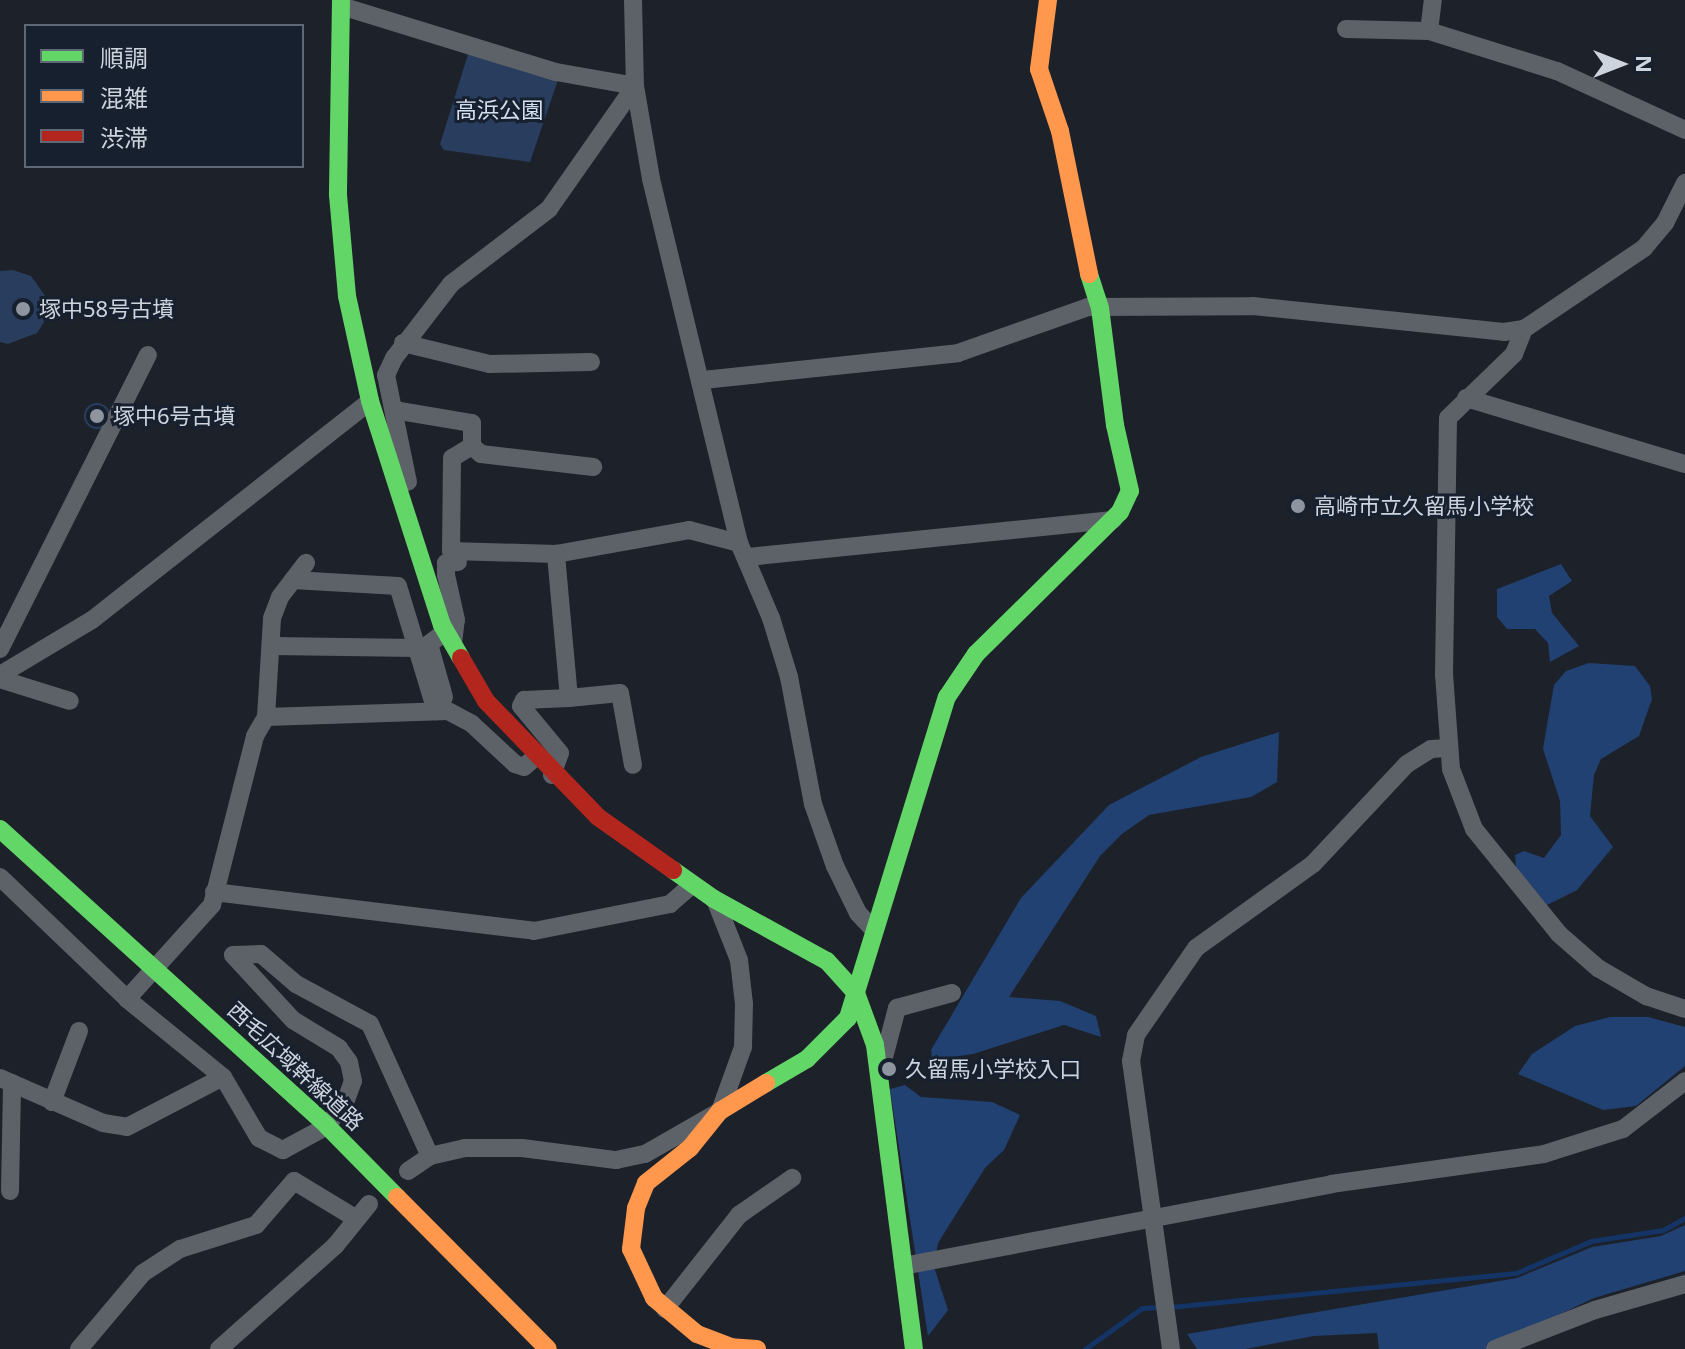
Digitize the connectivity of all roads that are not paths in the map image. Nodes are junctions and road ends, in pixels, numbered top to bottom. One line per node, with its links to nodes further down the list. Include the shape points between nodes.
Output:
1 (633, 0): 7 (street)
2 (1048, 0): 10 (main road, via 1039,69 1060,131 1079,244)
3 (1433, 0): 6 (street)
4 (341, 3): 7 (street, via 556,72); 17 (main road, via 340,234 353,332)
5 (1346, 29): 6 (street)
6 (1429, 31): 8 (street, via 1557,71)
7 (635, 86): 12 (street, via 549,209 451,284); 15 (street, via 651,179)
8 (1685, 130)
9 (1685, 183): 11 (street, via 1665,223 1644,248)
10 (1100, 308): 11 (street, via 1253,306 1504,332); 15 (street, via 1088,307 958,353); 23 (main road, via 1115,425 1130,479 1127,502)
11 (1524, 329): 16 (street, via 1514,354)
12 (403, 343): 14 (street, via 490,364); 18 (street, via 386,375)
13 (148, 355): 32 (street)
14 (591, 362)
15 (703, 380): 24 (street)
16 (1466, 398): 20 (street); 38 (street, via 1448,418)
17 (370, 401): 22 (main road); 33 (street, via 92,620)
18 (394, 410): 19 (street, via 472,423); 22 (street, via 411,500)
19 (472, 446): 21 (street, via 481,454); 25 (street, via 452,458 451,551)
20 (1685, 464)
21 (593, 467)
22 (402, 507): 29 (main road)
23 (1113, 520): 24 (street); 47 (main road, via 976,654 951,689)
24 (744, 550): 25 (street, via 689,530); 47 (street, via 789,677 813,804 835,866 858,913)
25 (556, 554): 34 (street)
26 (458, 562): 29 (street, via 446,563 457,629)
27 (306, 563): 28 (street)
28 (293, 580): 30 (street, via 272,618); 31 (street, via 398,586)
29 (449, 639): 36 (street, via 429,644); 39 (main road, via 486,701)
30 (272, 646): 31 (street); 37 (street)
31 (417, 648): 36 (street)
32 (0, 649)
33 (0, 677): 35 (street)
34 (569, 698): 40 (street, via 620,693); 41 (street, via 524,700 521,706 560,753)
35 (70, 701)
36 (442, 711): 37 (street); 39 (street, via 472,724 515,764 524,767)
37 (266, 717): 45 (street, via 255,736 250,771)
38 (1448, 748): 51 (street, via 1457,790 1474,829 1559,934 1598,968 1646,996); 65 (street, via 1431,749 1407,764 1336,843 1196,948 1159,994 1136,1035 1131,1056)
39 (535, 757): 41 (main road)
40 (633, 765)
41 (552, 775): 44 (main road, via 598,817)
42 (0, 829): 59 (main road, 西毛広域幹線道路)
43 (0, 877): 48 (street)
44 (692, 885): 45 (street, via 670,904 534,931); 46 (main road)
45 (214, 892): 48 (street, via 212,905)
46 (714, 899): 49 (main road, via 827,961); 58 (street, via 739,960 744,1004 740,1062)
47 (874, 930): 49 (main road)
48 (134, 993): 54 (street)
49 (856, 993): 53 (main road); 58 (main road, via 835,1036)
50 (952, 993): 53 (street, via 897,1008 888,1030 886,1059)
51 (1685, 1009)
52 (79, 1031): 57 (street)
53 (878, 1064): 67 (main road)
54 (223, 1077): 57 (street, via 127,1127 113,1127); 59 (street, via 259,1138 283,1150)
55 (6, 1081): 57 (street); 63 (street)
56 (1685, 1081): 65 (street, via 1623,1129 1586,1144)
57 (52, 1102)
58 (720, 1111): 60 (street, via 645,1154 616,1160 522,1148 465,1148); 69 (main road, via 690,1148 646,1183 636,1208 631,1249 639,1272)
59 (327, 1126): 60 (street, via 350,1091 349,1062 339,1048 293,1020 233,955 261,954 296,984 370,1024); 73 (main road, 西毛広域幹線道路)
60 (430, 1156): 61 (street)
61 (408, 1171)
62 (792, 1178): 69 (street, via 739,1215)
63 (10, 1191)
64 (369, 1204): 66 (street)
65 (1151, 1217): 67 (street); 70 (street)
66 (355, 1218): 71 (street, via 294,1181 256,1225 180,1249 143,1273); 72 (street, via 335,1246)
67 (903, 1266): 75 (main road)
68 (1685, 1284): 76 (street, via 1595,1310)
69 (665, 1309): 74 (main road, via 697,1334 731,1347)
70 (1168, 1347)
71 (79, 1349)
72 (219, 1349)
73 (548, 1349)
74 (757, 1349)
75 (914, 1349)
76 (1495, 1349)

